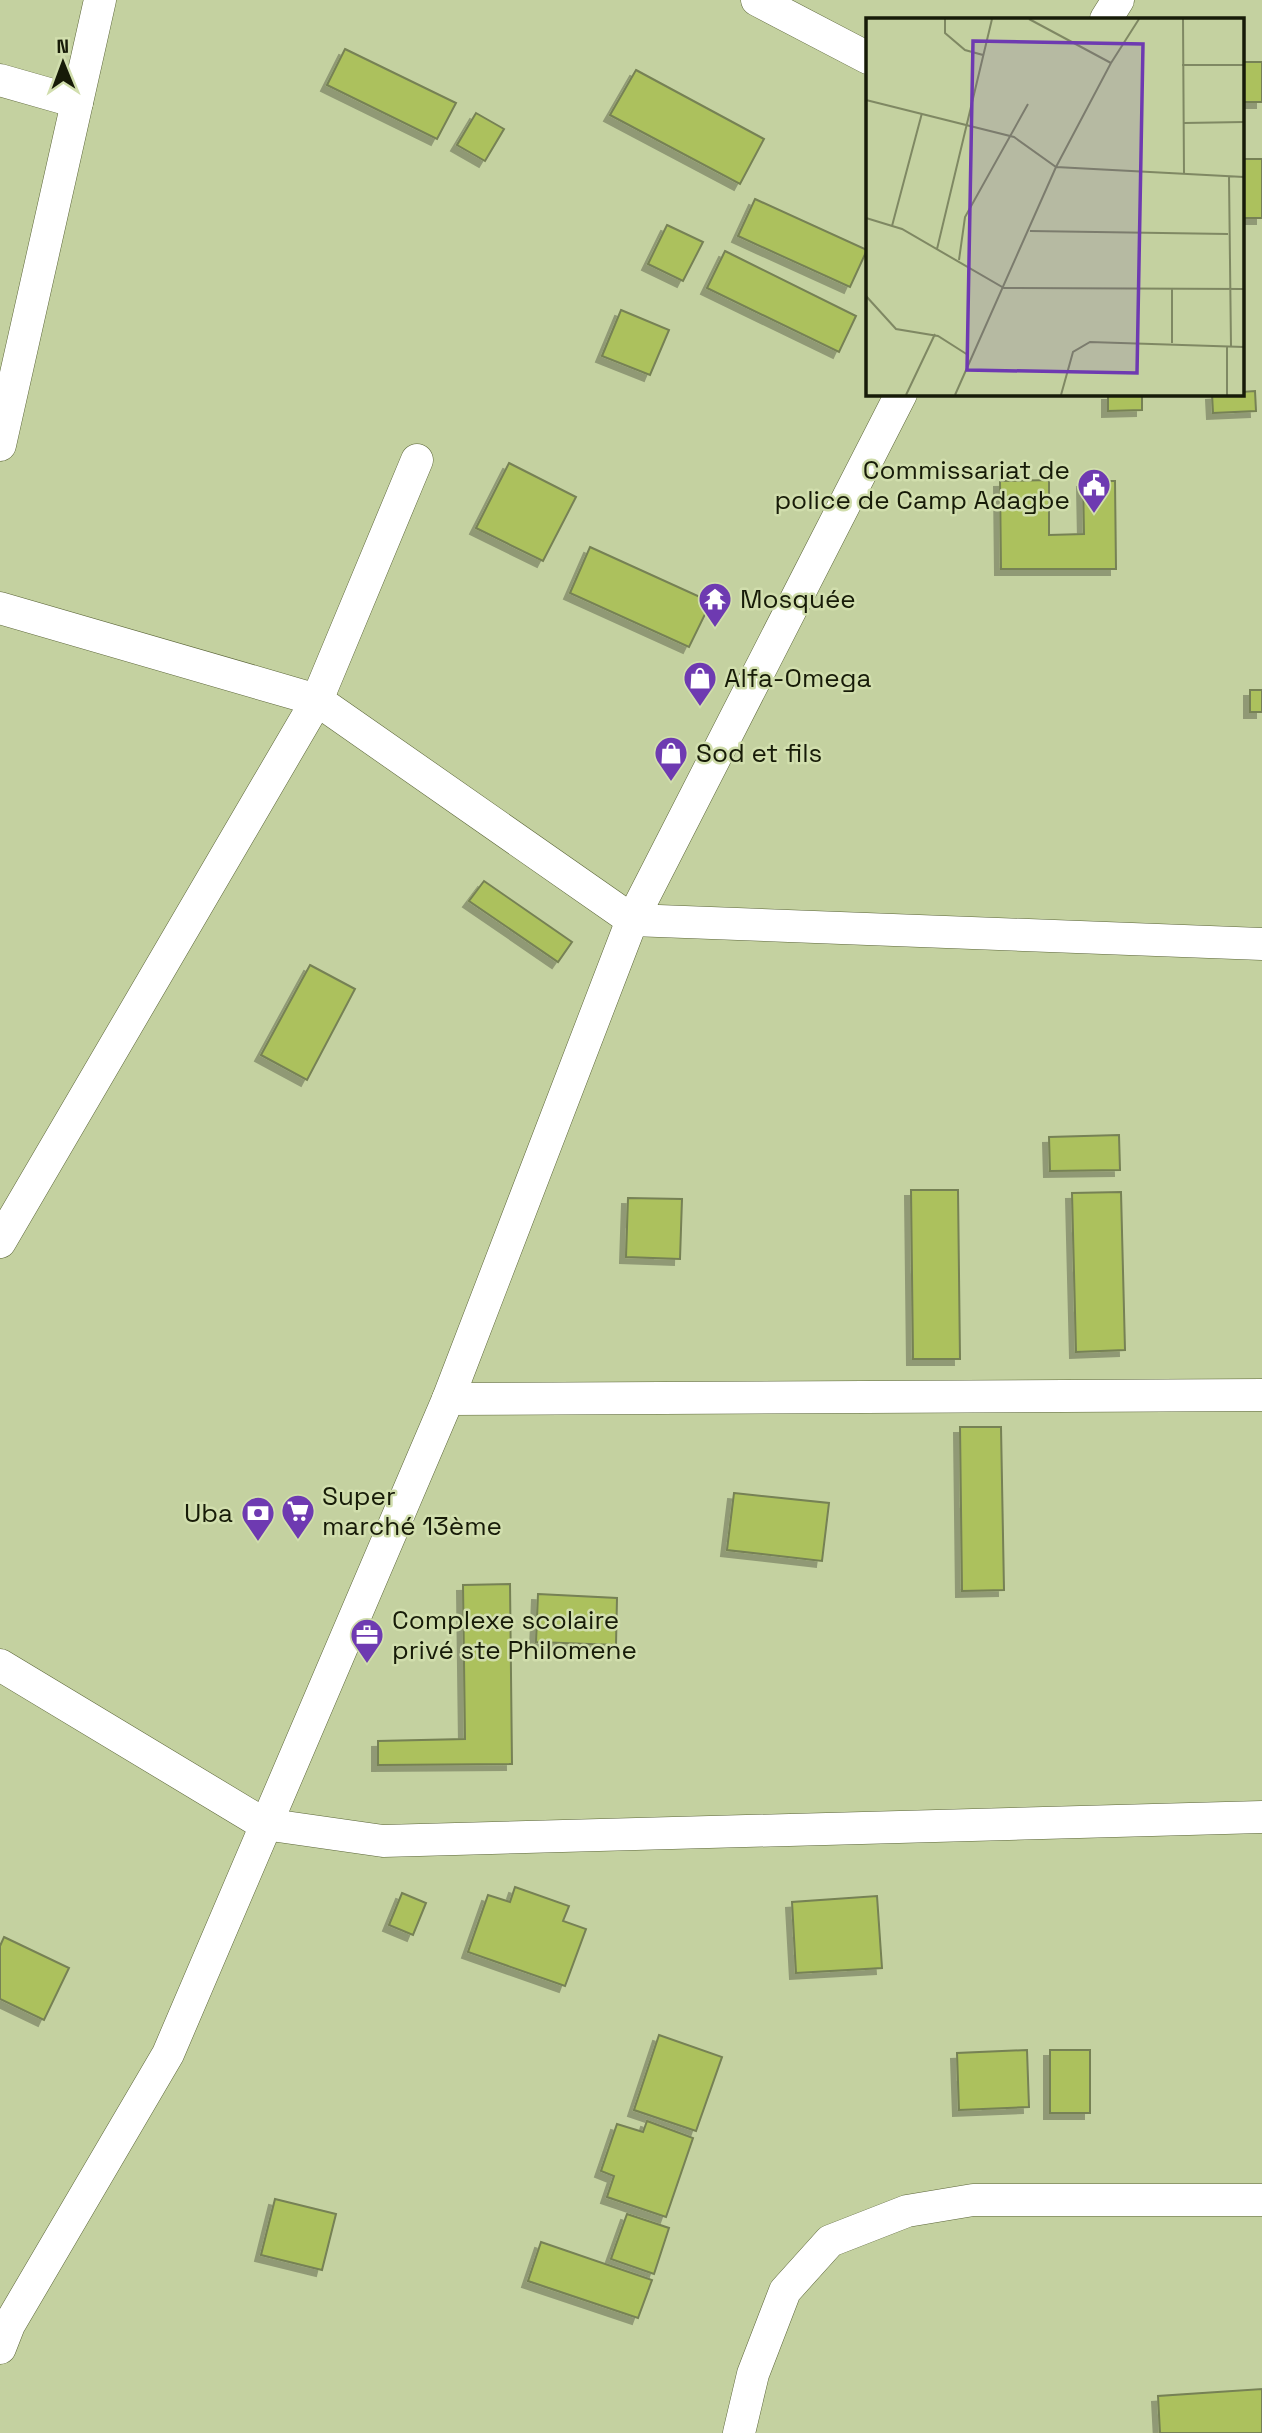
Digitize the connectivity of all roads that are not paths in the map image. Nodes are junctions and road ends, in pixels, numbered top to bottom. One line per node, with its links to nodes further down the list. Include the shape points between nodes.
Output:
1 (100, 0): 7 (street)
2 (757, 0): 5 (street)
3 (1118, 0): 4 (street)
4 (1107, 18)
5 (866, 57)
6 (0, 80): 7 (street)
7 (77, 102): 9 (street)
8 (900, 396): 13 (street)
9 (0, 445)
10 (417, 460): 12 (street)
11 (0, 608): 12 (street)
12 (317, 700): 13 (street); 15 (street)
13 (632, 920): 14 (street); 17 (street)
14 (1262, 944)
15 (0, 1242)
16 (1262, 1395): 17 (street)
17 (448, 1399): 20 (street)
18 (0, 1665): 20 (street)
19 (1262, 1817): 20 (street, via 383,1841)
20 (264, 1824): 22 (street, via 168,2054)
21 (1262, 2200): 23 (street, via 973,2200 907,2211 830,2241 785,2291 753,2374)
22 (3, 2331)
23 (739, 2433)

